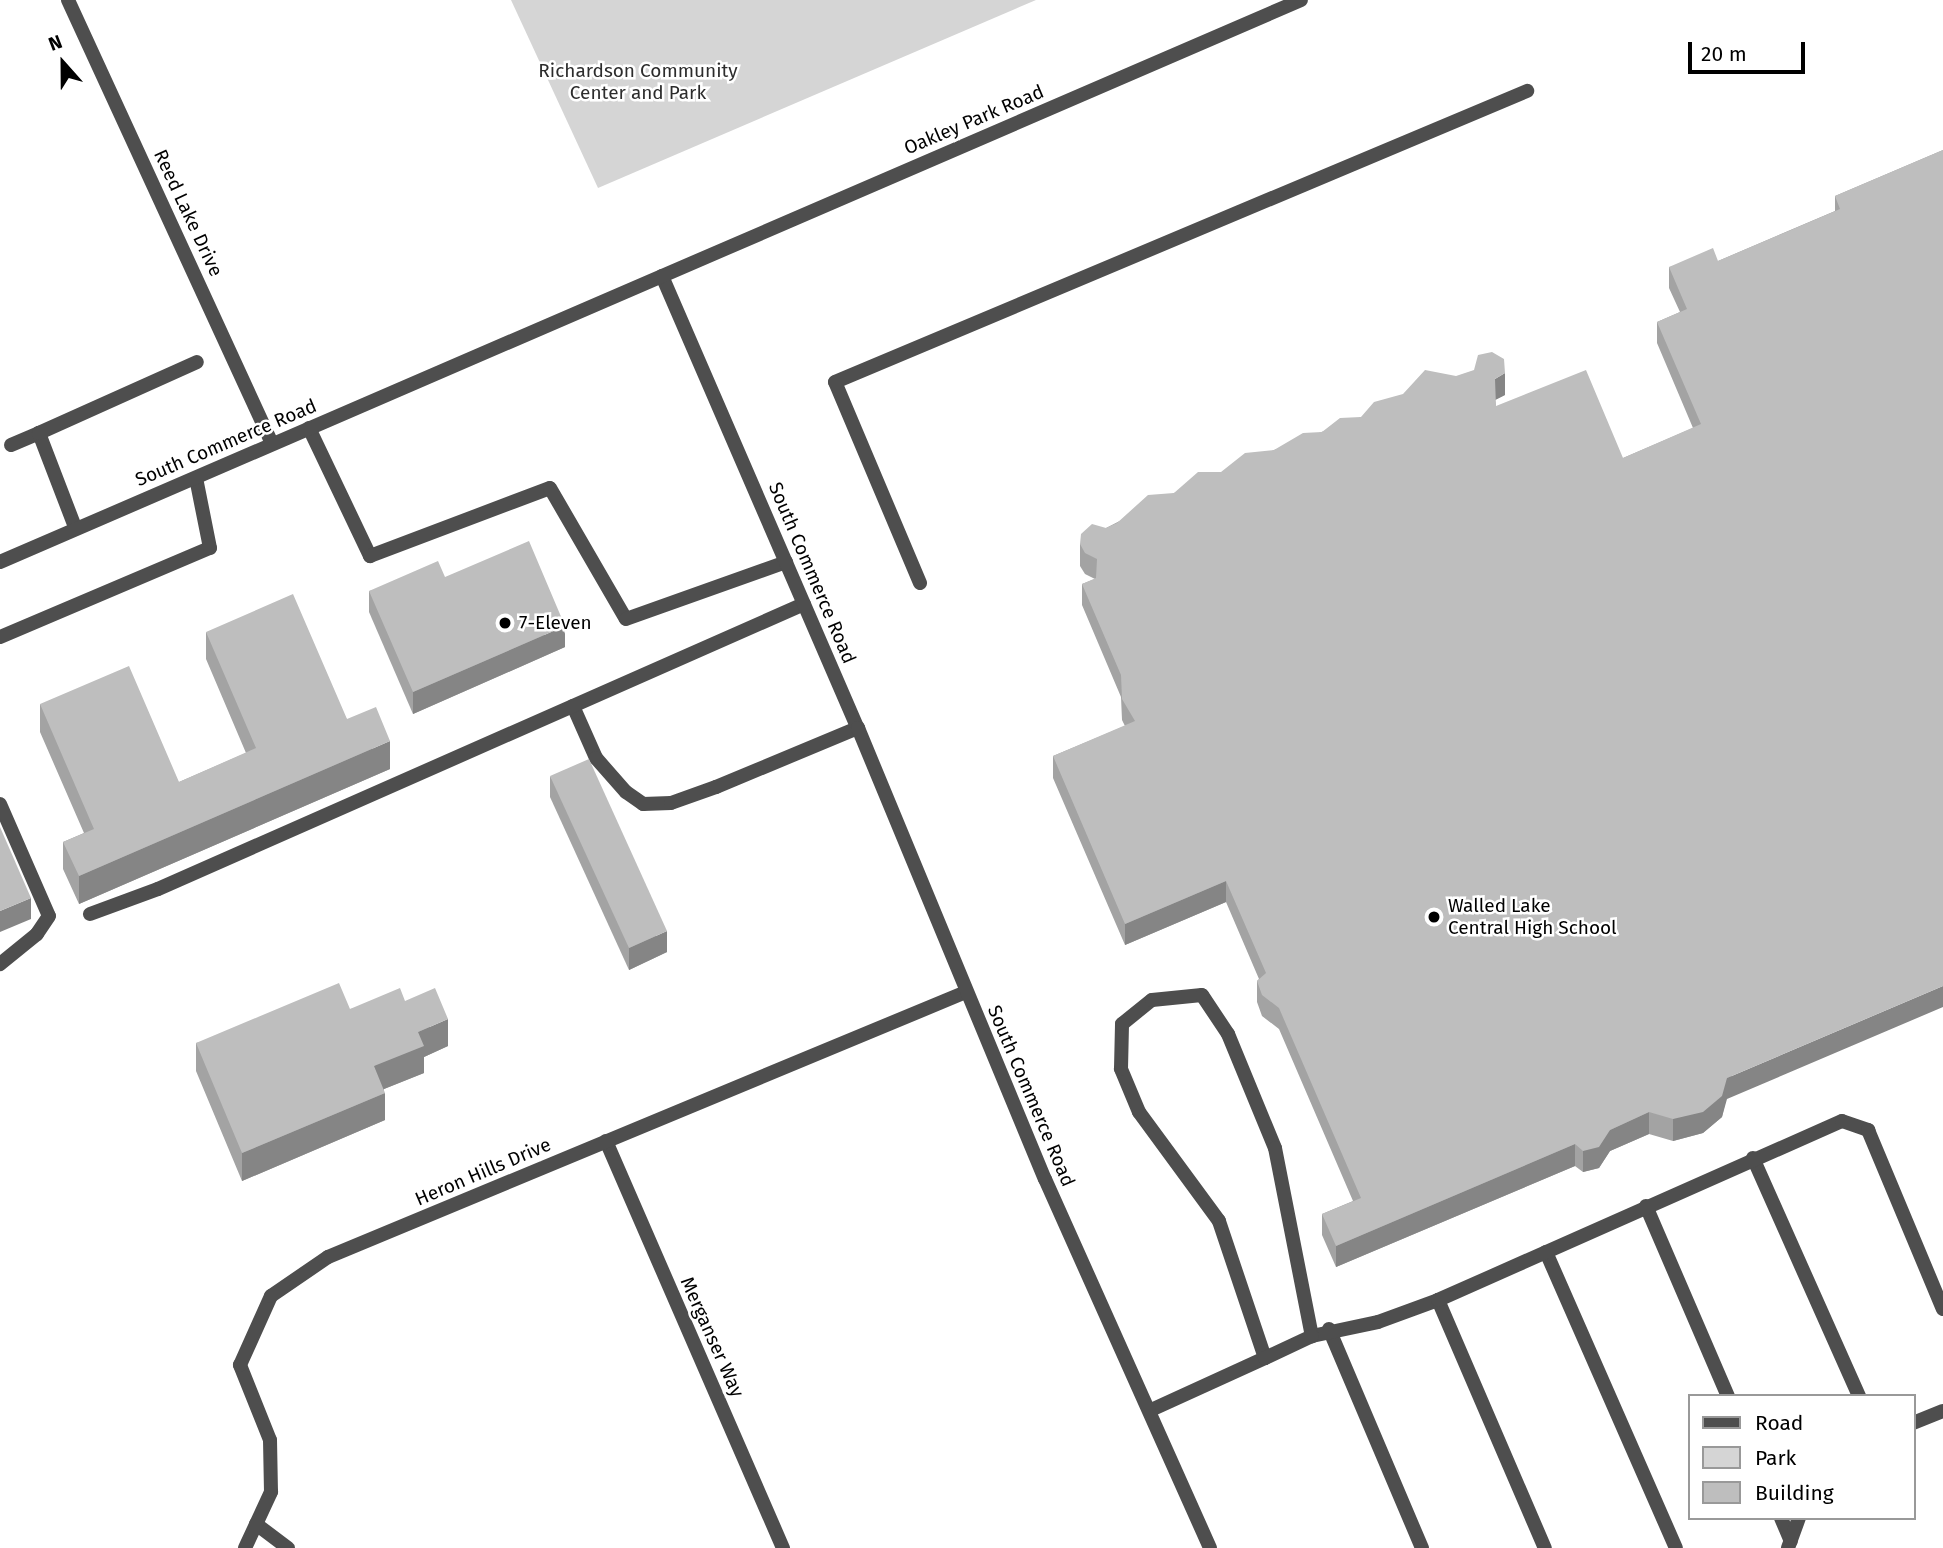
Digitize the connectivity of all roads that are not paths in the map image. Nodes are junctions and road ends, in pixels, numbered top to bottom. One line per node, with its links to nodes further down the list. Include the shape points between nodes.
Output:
1 (68, 0): 8 (street, Reed Lake Drive)
2 (1301, 0): 4 (street, Oakley Park Road)
3 (1527, 90): 14 (street, via 835,382)
4 (662, 276): 6 (street, South Commerce Road); 13 (street, South Commerce Road)
5 (197, 362): 7 (street)
6 (309, 428): 8 (street, South Commerce Road); 13 (street, via 370,556 550,488 626,619)
7 (39, 433): 9 (street); 11 (street)
8 (272, 443): 10 (street, South Commerce Road)
9 (12, 445)
10 (196, 478): 11 (street, South Commerce Road); 16 (street, via 210,548)
11 (75, 527): 12 (street, South Commerce Road)
12 (0, 562)
13 (786, 562): 15 (street, South Commerce Road)
14 (920, 583)
15 (804, 604): 17 (street); 18 (street, South Commerce Road)
16 (0, 637)
17 (573, 706): 18 (street, via 596,758 643,804 671,803); 20 (street, via 158,889)
18 (858, 728): 22 (street, South Commerce Road)
19 (0, 804): 21 (street, via 49,916 37,934)
20 (90, 914)
21 (0, 964)
22 (967, 992): 23 (street, Heron Hills Drive); 34 (street, South Commerce Road)
23 (606, 1141): 39 (street, Heron Hills Drive, via 328,1257 271,1296 240,1365 270,1440 271,1492); 43 (street, Merganser Way)
24 (1753, 1158): 25 (street); 28 (street, via 1842,1121 1868,1130); 33 (street)
25 (1646, 1206): 26 (street); 32 (street)
26 (1546, 1252): 27 (street); 47 (street)
27 (1438, 1300): 29 (street, via 1378,1322); 46 (street)
28 (1943, 1309)
29 (1329, 1329): 30 (street); 45 (street)
30 (1312, 1336): 31 (street); 31 (street, via 1275,1148 1228,1034 1202,995 1152,1000 1122,1024 1121,1069 1139,1112 1219,1221)
31 (1265, 1358): 34 (street)
32 (1727, 1394)
33 (1858, 1394)
34 (1151, 1410): 44 (street, South Commerce Road)
35 (1943, 1411): 36 (street)
36 (1915, 1422)
37 (1782, 1520): 40 (street)
38 (1798, 1520): 40 (street)
39 (256, 1524): 41 (street, Heron Hills Drive); 42 (street)
40 (1790, 1545)
41 (245, 1548)
42 (288, 1548)
43 (783, 1548)
44 (1210, 1548)
45 (1422, 1548)
46 (1545, 1548)
47 (1676, 1548)

